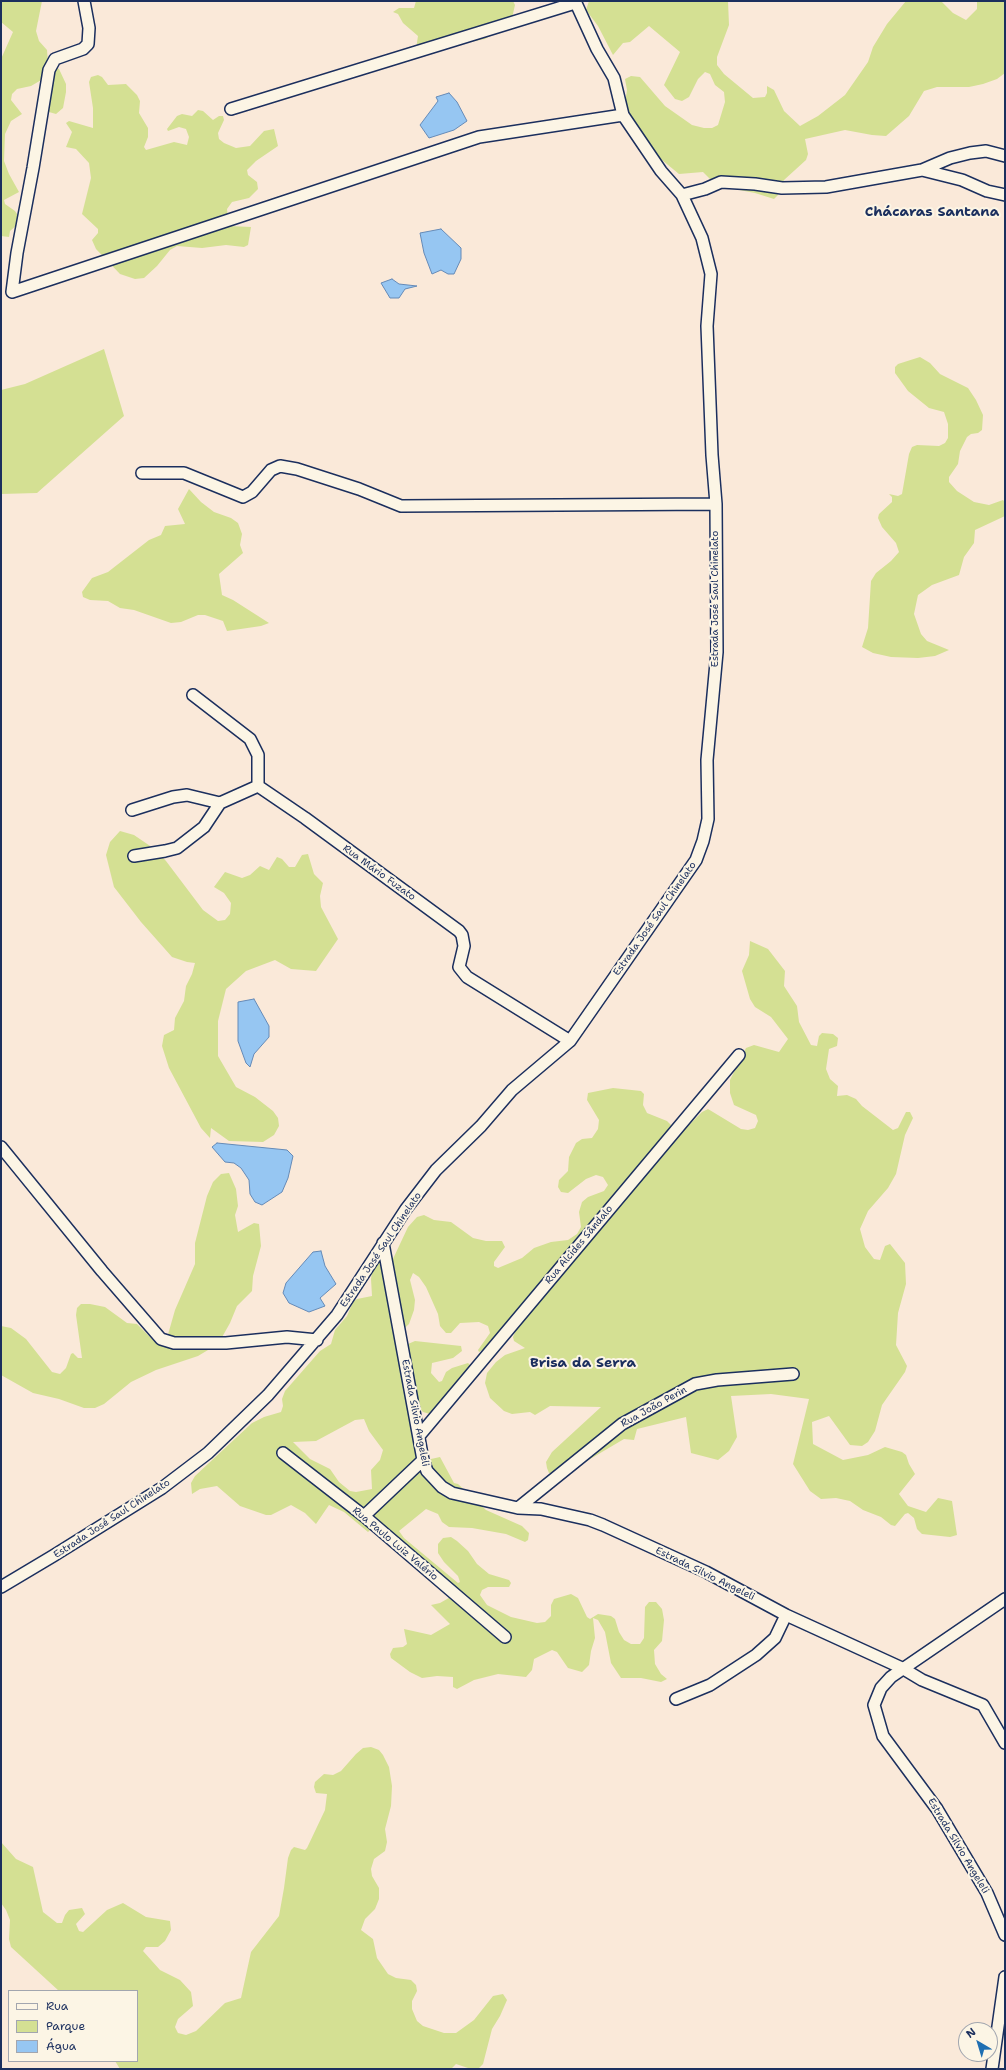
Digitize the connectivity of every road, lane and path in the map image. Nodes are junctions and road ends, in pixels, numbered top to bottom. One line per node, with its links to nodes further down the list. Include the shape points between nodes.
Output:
1 (84, 1): 4 (street, via 89,28 88,44 82,49 55,59 49,70 12,292 479,137)
2 (575, 2): 3 (street); 4 (street, Estrada José Saul Chinelato, via 614,78)
3 (231, 109)
4 (623, 115): 7 (street, Estrada José Saul Chinelato, via 661,171)
5 (1005, 156): 6 (street, via 986,151 970,152)
6 (922, 170): 7 (street, via 798,189 721,182); 8 (street)
7 (682, 195): 10 (street, Estrada José Saul Chinelato, via 702,238 711,274 707,326)
8 (1005, 195)
9 (142, 473): 10 (street, via 184,473 243,497 252,492 271,470 280,466 359,488 401,506)
10 (716, 504): 16 (street, Estrada José Saul Chinelato, via 717,652 707,760 708,819 703,842 696,860)
11 (193, 695): 12 (street, via 250,739 258,755)
12 (258, 786): 13 (street); 16 (street, Rua Mário Fuzato, via 459,930 464,946 459,967 467,977)
13 (220, 803): 14 (street, via 187,795); 15 (street, via 204,827 177,848)
14 (132, 810)
15 (134, 856)
16 (570, 1041): 19 (street, Estrada José Saul Chinelato, via 512,1090 481,1126 436,1170)
17 (739, 1055): 22 (street, Rua Alcides Sândalo)
18 (1, 1147): 20 (street, via 161,1339 174,1343 287,1337)
19 (382, 1243): 20 (street, Estrada José Saul Chinelato, via 337,1315); 22 (street, Estrada Silvio Angeleli)
20 (317, 1340): 27 (street, Estrada José Saul Chinelato, via 268,1395 208,1453 162,1488)
21 (793, 1374): 25 (street, Rua João Perin, via 695,1384 622,1424)
22 (419, 1436): 24 (street, Estrada Silvio Angeleli)
23 (283, 1453): 26 (street, Rua Paulo Luiz Valério)
24 (423, 1460): 25 (street, Estrada Silvio Angeleli, via 433,1478 452,1493); 26 (street)
25 (518, 1508): 29 (street, Estrada Silvio Angeleli, via 541,1509 590,1520 706,1572)
26 (364, 1516): 30 (street, Rua Paulo Luiz Valério)
27 (1, 1587)
28 (1005, 1599): 31 (street)
29 (786, 1615): 31 (street, Estrada Silvio Angeleli); 32 (street, via 775,1638 756,1655 710,1685)
30 (505, 1637)
31 (902, 1668): 33 (street, via 922,1680 983,1705); 34 (street, Estrada Silvio Angeleli, via 881,1688 874,1705 883,1736 937,1809 987,1893)
32 (676, 1699)
33 (1005, 1743)
34 (1005, 1935)
35 (1005, 1976): 36 (street)
36 (992, 2069)

